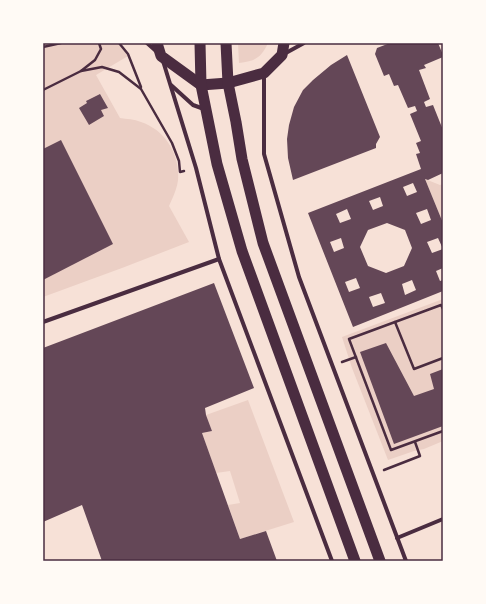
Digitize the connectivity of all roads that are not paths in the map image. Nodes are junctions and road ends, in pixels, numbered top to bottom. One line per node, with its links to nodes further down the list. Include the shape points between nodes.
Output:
1 (148, 43): 7 (street)
2 (156, 43): 7 (highway)
3 (200, 43): 12 (highway)
4 (226, 43): 10 (highway)
5 (284, 43): 8 (highway)
6 (304, 43): 8 (street)
7 (161, 56): 11 (street); 12 (highway)
8 (282, 56): 9 (highway)
9 (264, 73): 10 (highway); 17 (street, via 264,154 299,277)
10 (228, 83): 12 (highway); 20 (highway, via 242,159 263,243)
11 (171, 85): 13 (street, via 193,105); 14 (street)
12 (201, 85): 13 (highway)
13 (206, 110): 19 (highway, via 216,164 242,251)
14 (219, 258): 15 (street); 18 (street)
15 (43, 322)
16 (443, 519): 17 (street)
17 (397, 538): 21 (street)
18 (332, 561)
19 (355, 561)
20 (380, 561)
21 (406, 561)

